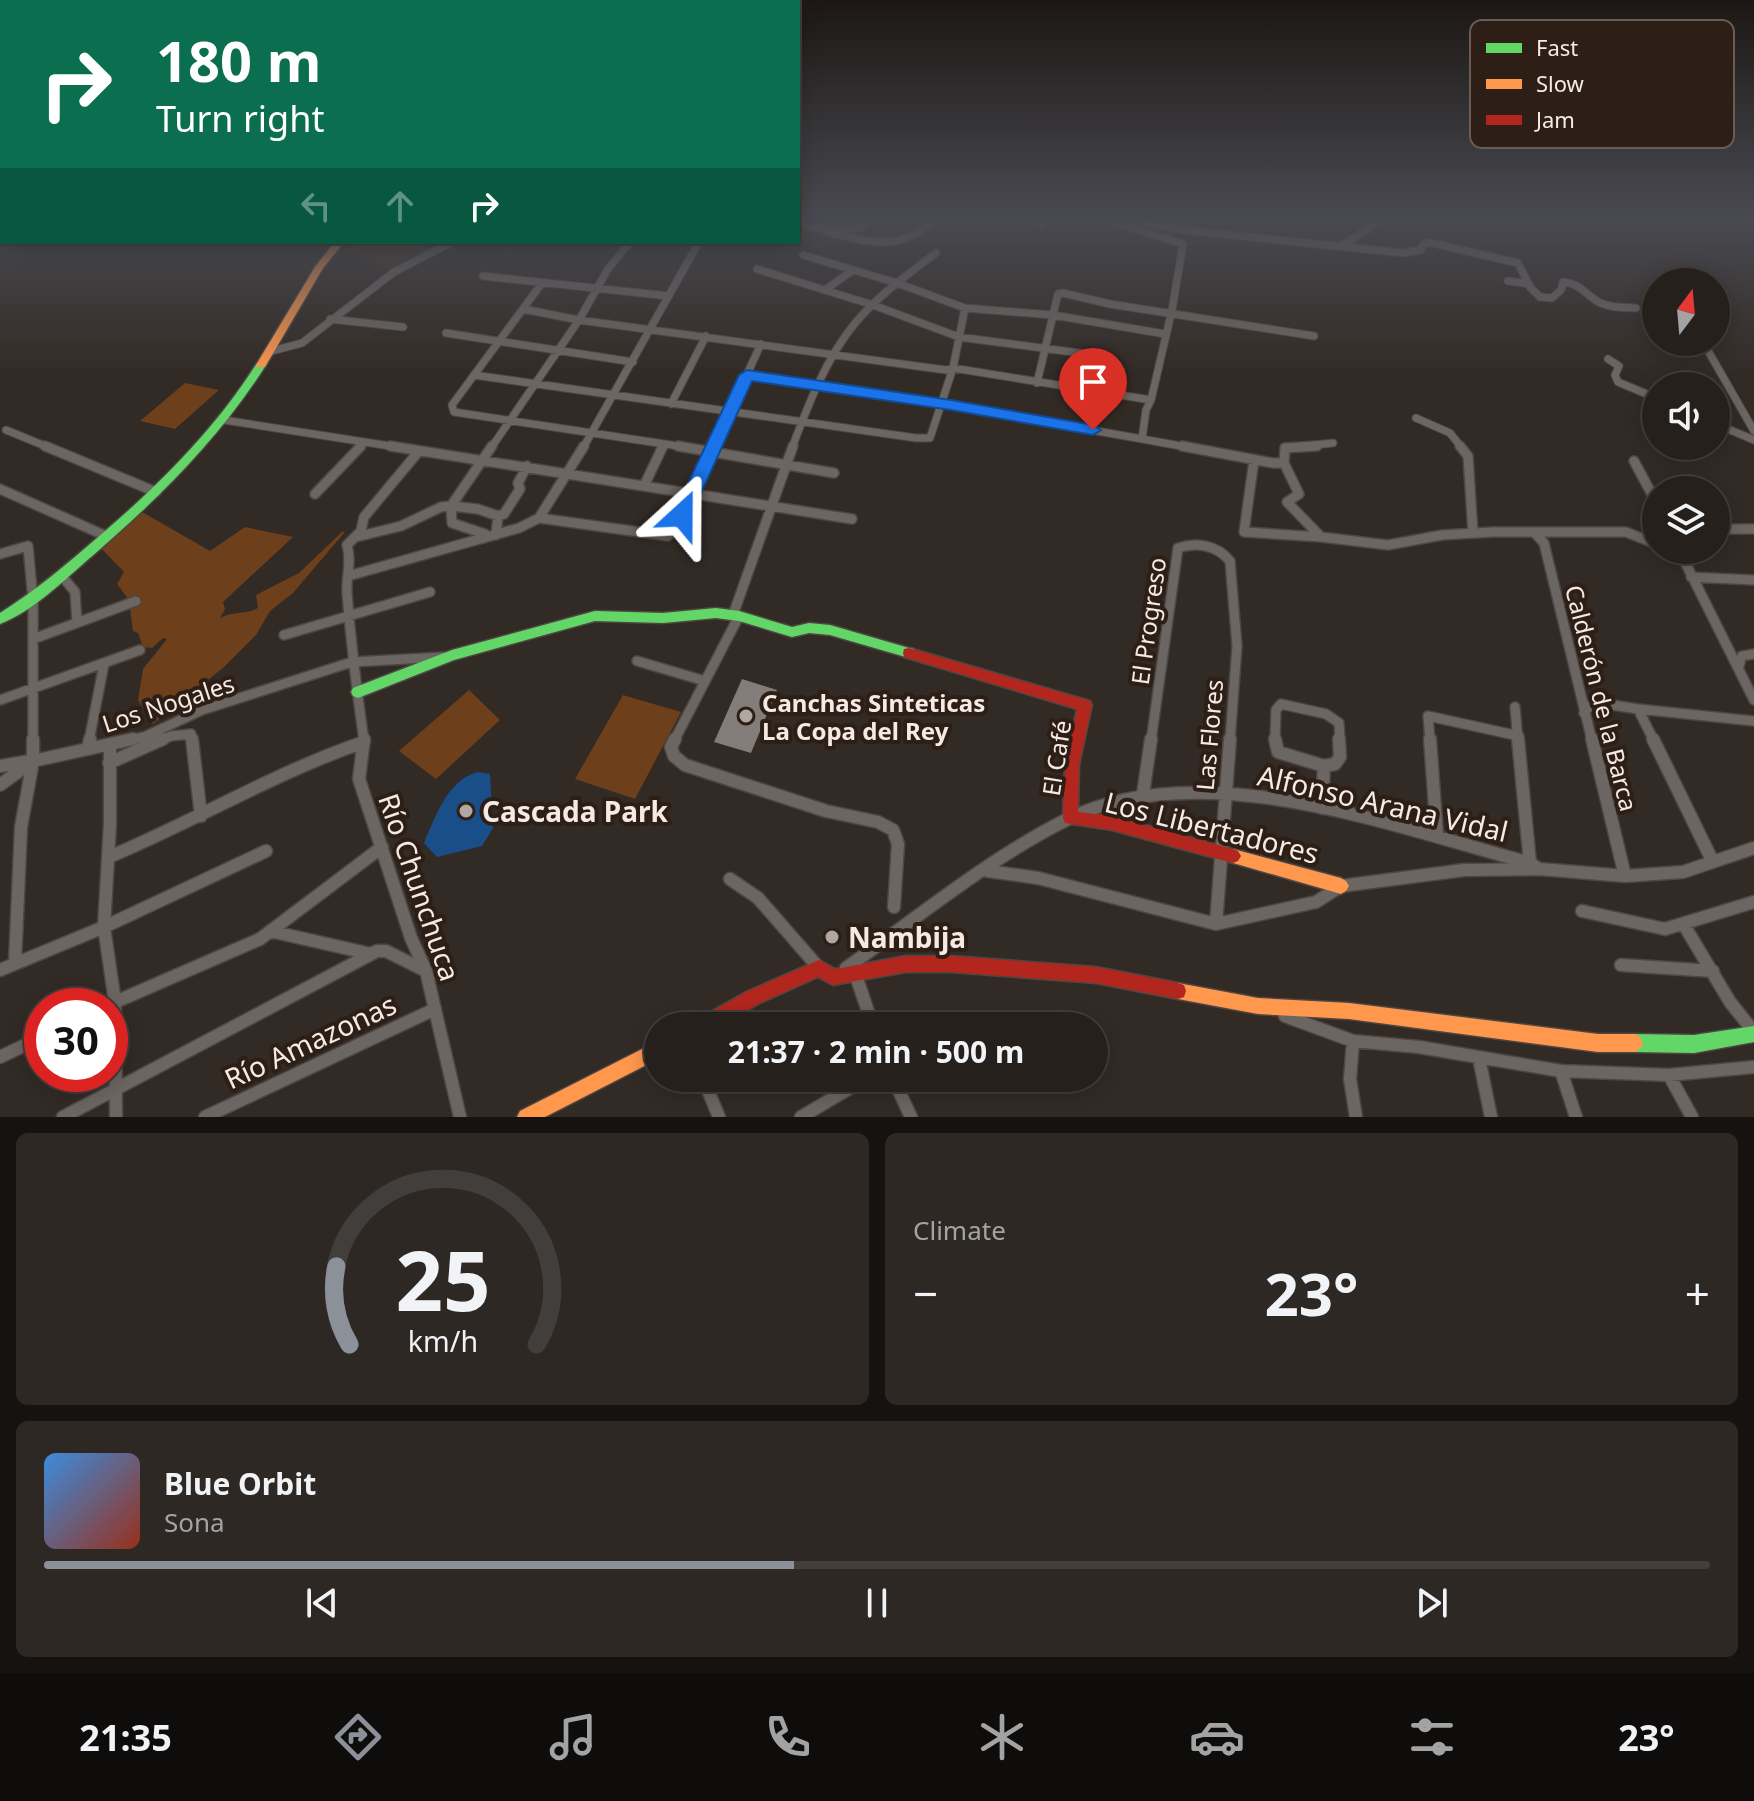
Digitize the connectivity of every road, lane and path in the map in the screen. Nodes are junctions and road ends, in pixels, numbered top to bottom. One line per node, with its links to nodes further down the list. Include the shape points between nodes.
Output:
1 (317, 271): 38 (main road)
2 (396, 271): 25 (street)
3 (609, 271): 16 (street)
4 (683, 271): 18 (street)
5 (764, 271): 17 (street)
6 (851, 271): 17 (street)
7 (857, 271): 14 (street)
8 (912, 271): 14 (street)
9 (1179, 271): 23 (street)
10 (1522, 271): 15 (street)
11 (483, 276): 13 (street)
12 (1508, 281): 15 (street)
13 (542, 283): 16 (street); 22 (street)
14 (897, 283): 19 (street); 20 (street)
15 (1529, 284): 21 (street, via 1540,297 1552,298 1563,282 1571,282 1598,303)
16 (596, 290): 18 (street); 26 (street)
17 (825, 290): 19 (street)
18 (669, 296): 28 (street)
19 (873, 305): 33 (street); 40 (street)
20 (965, 308): 24 (street); 33 (street)
21 (1636, 308)
22 (523, 309): 26 (street); 34 (street)
23 (1169, 313): 24 (street, via 1063,293 1058,294); 30 (street); 32 (street)
24 (1053, 315): 30 (street); 36 (street)
25 (330, 319): 27 (street); 38 (street, via 294,347)
26 (579, 320): 28 (street); 37 (street)
27 (403, 327)
28 (649, 328): 31 (street); 43 (street)
29 (446, 333): 34 (street)
30 (1165, 334): 52 (street)
31 (706, 336): 35 (street); 54 (street)
32 (1314, 336)
33 (959, 337): 36 (street); 44 (street)
34 (500, 343): 37 (street); 45 (street)
35 (761, 344): 40 (street); 46 (street)
36 (1044, 349): 39 (street); 47 (street)
37 (557, 351): 43 (street); 48 (street)
38 (268, 352): 57 (main road)
39 (1087, 354)
40 (835, 355): 44 (street); 49 (street)
41 (1711, 356): 62 (street)
42 (1608, 359): 50 (street, via 1619,366 1618,382)
43 (633, 362): 51 (street)
44 (953, 368): 47 (street); 53 (street)
45 (474, 375): 48 (street); 58 (street, via 451,409)
46 (747, 375): 49 (street); 55 (street)
47 (1037, 383): 52 (street)
48 (534, 384): 51 (street); 58 (street)
49 (819, 386): 53 (street); 59 (street)
50 (1642, 392)
51 (612, 397): 54 (street); 63 (street)
52 (1151, 400): 64 (street)
53 (941, 403): 59 (street, via 930,438); 64 (street)
54 (671, 404): 55 (street)
55 (730, 412): 59 (street); 70 (street)
56 (1416, 418): 93 (street, via 1450,433 1468,456)
57 (224, 420): 67 (street); 82 (main road)
58 (508, 422): 63 (street); 71 (street)
59 (803, 424): 74 (street)
60 (6, 430): 82 (street)
61 (1730, 430): 65 (street)
62 (1754, 431)
63 (590, 433): 68 (street); 78 (street)
64 (1142, 439): 72 (street)
65 (1754, 440)
66 (1333, 443): 75 (street, via 1285,448)
67 (363, 444): 69 (street); 84 (street)
68 (663, 446): 70 (street); 80 (street)
69 (419, 451): 71 (street); 96 (street, via 364,517)
70 (711, 452): 74 (street); 83 (street)
71 (482, 459): 76 (street); 85 (street)
72 (1254, 460): 75 (street); 97 (street, via 1244,532)
73 (1634, 461): 79 (street)
74 (788, 463): 77 (street); 86 (street)
75 (1284, 463): 97 (street, via 1299,494 1287,502)
76 (527, 466): 78 (street); 87 (street, via 520,489)
77 (834, 473)
78 (568, 474): 80 (street); 88 (street)
79 (1642, 476)
80 (644, 486): 83 (street)
81 (0, 489): 95 (street)
82 (156, 492): 95 (main road)
83 (691, 493): 86 (street); 88 (street, via 668,536)
84 (315, 494)
85 (451, 506): 87 (street); 96 (street); 98 (street, via 452,523 485,534)
86 (774, 507): 89 (street); 109 (street)
87 (498, 516): 94 (street)
88 (539, 518): 94 (street)
89 (852, 519)
90 (1730, 529): 91 (street)
91 (1754, 529)
92 (1534, 532): 93 (street); 99 (street, via 1626,532); 129 (street, Calderón de la Barca, via 1544,543)
93 (1473, 533): 97 (street, via 1388,545)
94 (496, 535): 98 (street)
95 (106, 536): 102 (main road)
96 (356, 537): 103 (street, Río Chunchuca, via 347,545)
97 (1321, 537)
98 (484, 538): 103 (street)
99 (1642, 538)
100 (0, 554): 107 (street, via 28,546)
101 (1684, 564): 104 (street)
102 (62, 576): 107 (main road); 112 (street, via 75,592)
103 (348, 576): 110 (street, Río Chunchuca)
104 (1691, 577): 105 (street); 118 (street)
105 (1754, 580)
106 (430, 592): 110 (street)
107 (33, 600): 111 (main road); 114 (street)
108 (136, 601): 112 (street)
109 (736, 615): 117 (main road, via 595,616); 122 (street); 144 (main road, El Café, via 792,632 830,630 1085,705 1072,765)
110 (348, 616): 113 (street); 120 (street, Río Chunchuca)
111 (0, 619)
112 (77, 623): 114 (street)
113 (284, 635)
114 (33, 639): 123 (street)
115 (1237, 646): 140 (street, Las Flores); 141 (street, El Progreso, via 1227,556 1195,544 1178,548)
116 (140, 650): 121 (street)
117 (447, 657): 120 (street, Los Nogales); 124 (main road)
118 (1747, 660): 126 (street)
119 (637, 661): 122 (street)
120 (352, 662): 124 (street, Río Chunchuca); 133 (street, Los Nogales)
121 (104, 664): 123 (street); 134 (street)
122 (705, 681): 158 (street, via 671,747 674,756 707,773 893,830 898,844)
123 (32, 689): 125 (street); 135 (street)
124 (358, 692): 132 (street, Río Chunchuca)
125 (0, 700)
126 (1754, 700)
127 (1515, 707): 131 (street)
128 (1638, 709): 129 (street, via 1593,702); 130 (street); 151 (street)
129 (1584, 713): 154 (street, Calderón de la Barca)
130 (1754, 721)
131 (1519, 736): 145 (street, via 1428,716); 152 (street)
132 (364, 742): 143 (street); 146 (street, Río Chunchuca, via 359,779)
133 (110, 746): 134 (street, Los Nogales); 136 (street)
134 (88, 749): 135 (street, Los Nogales)
135 (33, 761): 137 (street); 139 (street, Los Nogales); 165 (street, via 21,827)
136 (109, 763): 143 (street, via 171,736 191,734); 150 (street)
137 (0, 766)
138 (1324, 766): 138 (street, via 1340,757 1339,723 1326,714 1277,706 1275,748 1285,756); 142 (street)
139 (0, 785)
140 (1224, 791): 141 (street, Alfonso Arana Vidal); 142 (street, Alfonso Arana Vidal); 149 (street, Las Flores)
141 (1143, 794): 144 (street, Alfonso Arana Vidal)
142 (1322, 808): 145 (street, Alfonso Arana Vidal)
143 (201, 816): 150 (street)
144 (1070, 818): 149 (main road, Los Libertadores, via 1112,823); 153 (street, Alfonso Arana Vidal)
145 (1437, 836): 152 (street, Alfonso Arana Vidal)
146 (382, 847): 163 (street); 169 (street, Río Chunchuca)
147 (1754, 848): 151 (street)
148 (266, 851): 162 (street)
149 (1221, 855): 156 (main road, Los Libertadores); 160 (street, Las Flores)
150 (109, 857): 162 (street)
151 (1712, 860): 154 (street, via 1683,872)
152 (1535, 866): 154 (street); 156 (street)
153 (988, 871): 160 (street, via 1038,878); 172 (street, Alfonso Arana Vidal)
154 (1625, 876)
155 (730, 879): 167 (street, via 758,898)
156 (1341, 886): 160 (street, via 1316,902)
157 (1754, 902): 161 (street)
158 (894, 907)
159 (1582, 911): 161 (street, via 1665,929)
160 (1216, 924)
161 (1684, 925): 170 (street)
162 (104, 927): 165 (street); 173 (street)
163 (270, 931): 164 (street); 174 (street)
164 (371, 954): 169 (street, via 386,951); 188 (street)
165 (15, 962): 168 (street)
166 (1621, 965): 170 (street)
167 (819, 968): 172 (main road); 177 (main road)
168 (0, 970)
169 (426, 971): 176 (street, Río Chunchuca)
170 (1713, 971): 179 (street)
171 (855, 973): 172 (main road); 175 (main road, via 906,964 951,964 1096,975); 178 (street)
172 (833, 977)
173 (110, 988)
174 (128, 997)
175 (1258, 1006): 179 (main road, via 1349,1011 1598,1043 1694,1044); 180 (street)
176 (435, 1009): 197 (street, Río Amazonas); 198 (street, Río Chunchuca)
177 (727, 1012)
178 (868, 1012)
179 (1754, 1033)
180 (1353, 1041): 184 (street); 202 (street, via 1350,1079)
181 (24, 1046): 182 (street)
182 (0, 1057)
183 (644, 1057): 199 (main road)
184 (1479, 1058): 186 (street); 203 (street)
185 (1754, 1067): 187 (street)
186 (1561, 1071): 187 (street); 204 (street)
187 (1669, 1075): 205 (street)
188 (128, 1081)
189 (107, 1092): 195 (street)
190 (118, 1092): 196 (street)
191 (709, 1092): 200 (street)
192 (845, 1092): 194 (street)
193 (899, 1092): 201 (street)
194 (809, 1115)
195 (63, 1117)
196 (116, 1117)
197 (205, 1117)
198 (460, 1117)
199 (526, 1117)
200 (719, 1117)
201 (911, 1117)
202 (1356, 1117)
203 (1491, 1117)
204 (1576, 1117)
205 (1692, 1117)

